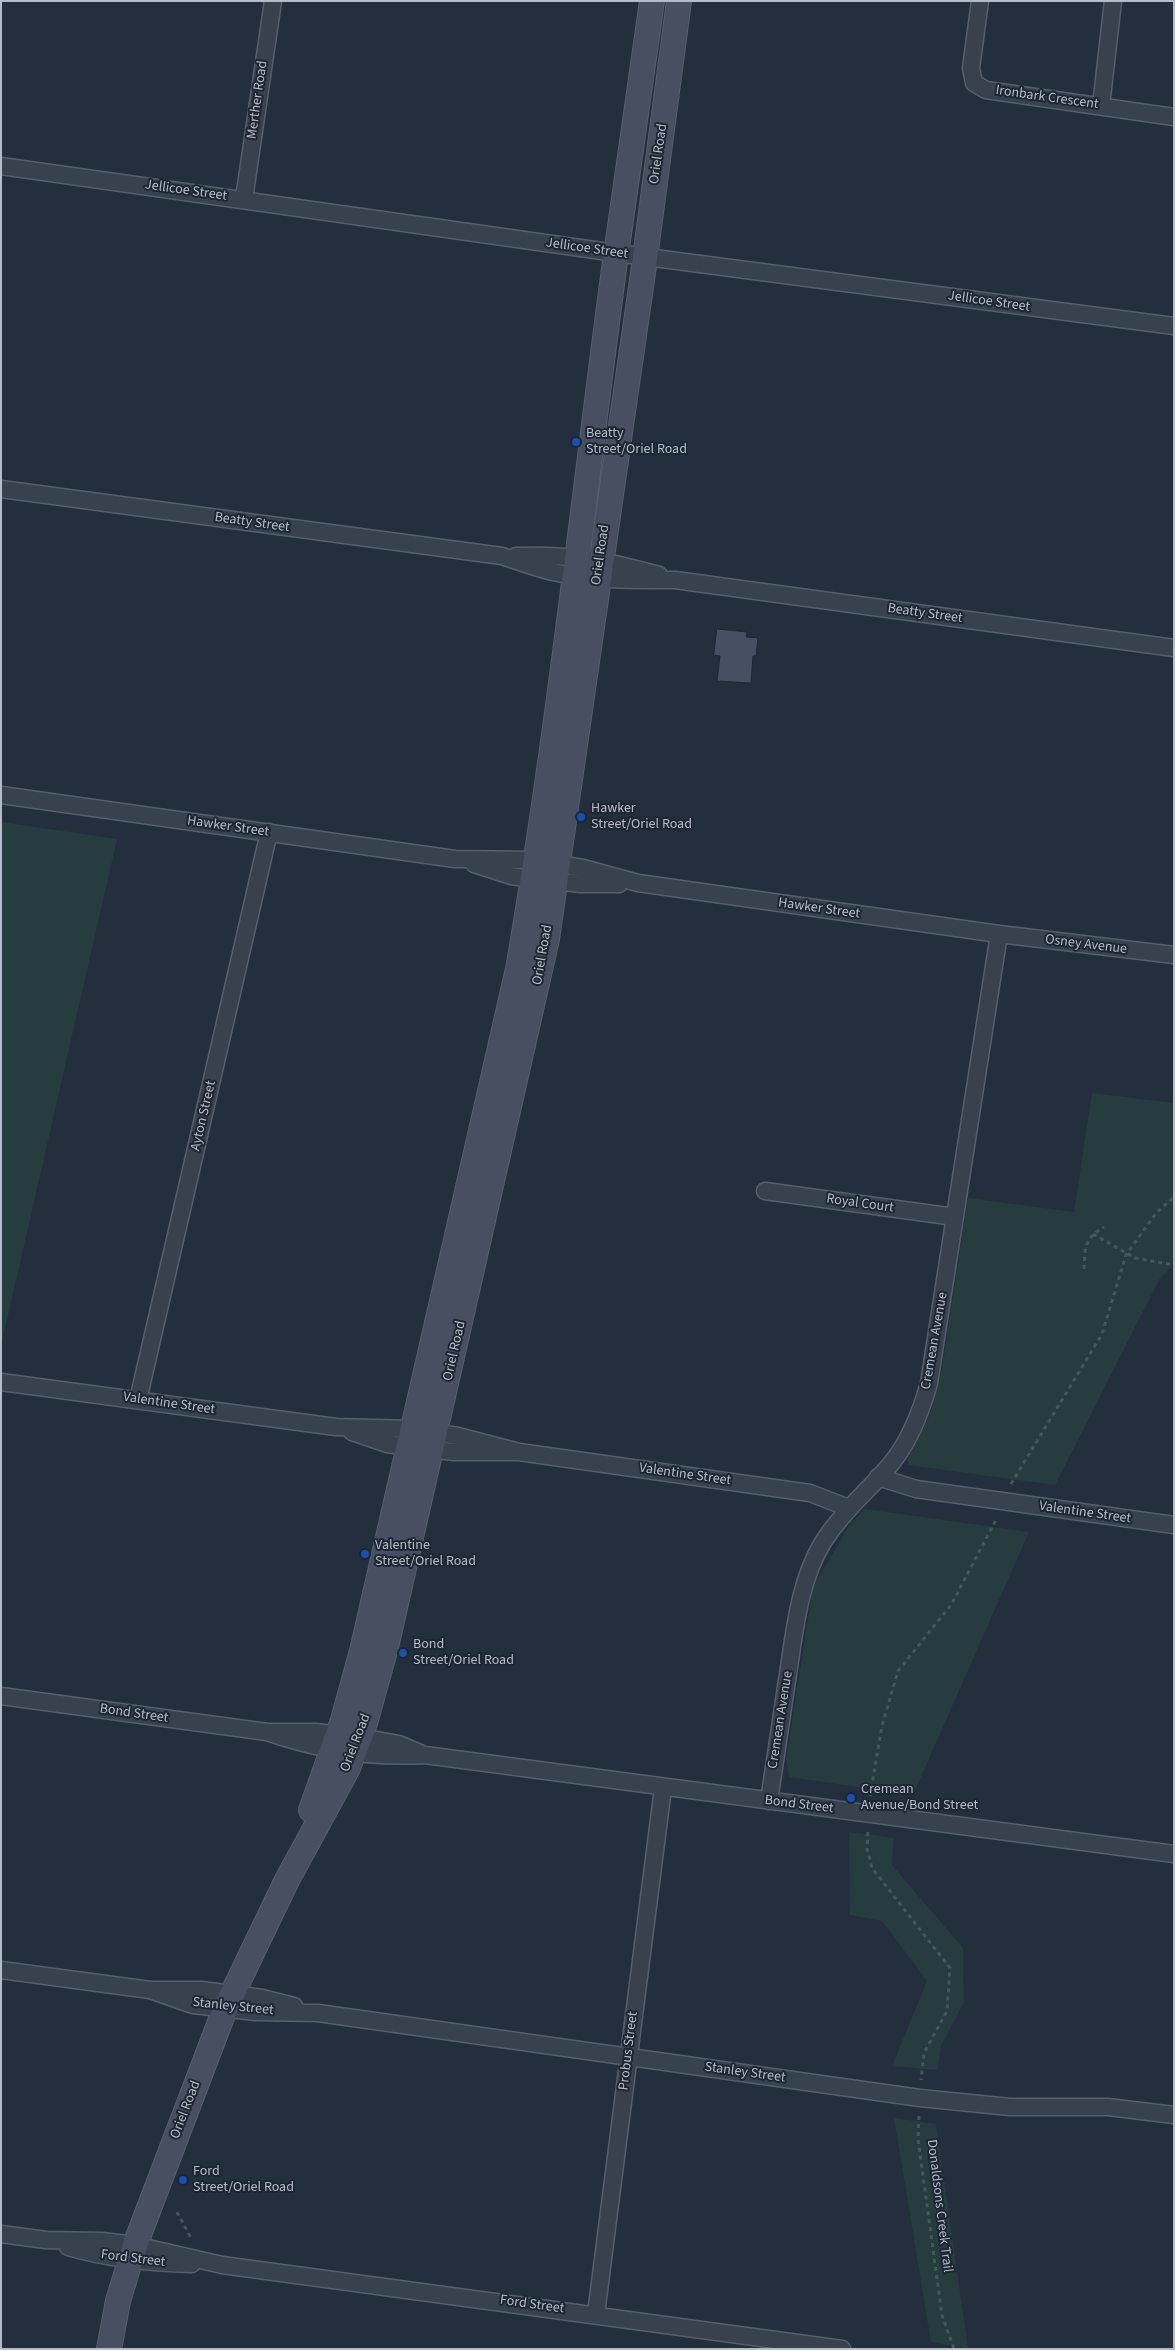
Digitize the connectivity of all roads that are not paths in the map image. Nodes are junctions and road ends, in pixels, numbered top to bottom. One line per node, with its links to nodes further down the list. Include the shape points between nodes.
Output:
1 (273, 1): 9 (street, Merther Road)
2 (652, 1): 10 (main road, Oriel Road)
3 (679, 1): 11 (main road, Oriel Road)
4 (980, 1): 6 (street, Ironbark Crescent, via 971,68 974,83 986,90)
5 (1113, 1): 6 (street)
6 (1101, 106): 7 (street, Ironbark Crescent)
7 (1174, 117)
8 (1, 166): 9 (street, Jellicoe Street)
9 (244, 199): 10 (street, Jellicoe Street)
10 (616, 253): 11 (street, Jellicoe Street); 14 (main road, Oriel Road)
11 (645, 257): 12 (street, Jellicoe Street); 14 (main road, Oriel Road)
12 (1174, 326)
13 (1, 489): 14 (street, Beatty Street, via 502,556 553,572)
14 (588, 568): 15 (street, Beatty Street); 18 (main road, Oriel Road)
15 (1174, 648)
16 (1, 795): 17 (street, Hawker Street)
17 (268, 832): 18 (street, Hawker Street, via 455,859 511,876); 24 (street, Ayton Street)
18 (546, 871): 19 (street, Hawker Street, via 581,884 638,884); 25 (main road, Oriel Road, via 508,1012)
19 (999, 934): 20 (street, Osney Avenue); 22 (street, Cremean Avenue)
20 (1174, 955)
21 (765, 1191): 22 (street, Royal Court)
22 (955, 1217): 26 (street, Cremean Avenue, via 930,1383 915,1425 891,1464)
23 (1, 1382): 24 (street, Valentine Street)
24 (138, 1400): 25 (street, Valentine Street, via 336,1427 387,1444)
25 (422, 1439): 27 (street, Valentine Street, via 810,1493); 30 (main road, Oriel Road, via 362,1650)
26 (878, 1477): 27 (street, Cremean Avenue); 28 (street, Valentine Street, via 916,1490)
27 (848, 1508): 32 (street, Cremean Avenue, via 823,1542 804,1584)
28 (1174, 1525)
29 (1, 1696): 30 (street, Bond Street, via 267,1732 310,1746)
30 (346, 1743): 31 (street, Bond Street, via 393,1757 425,1755); 35 (main road, Oriel Road, via 287,1880)
31 (663, 1788): 32 (street, Bond Street); 36 (street, Probus Street)
32 (769, 1802): 33 (street, Bond Street)
33 (1174, 1854)
34 (1, 1970): 35 (street, Stanley Street, via 150,1990 201,1990)
35 (229, 2001): 36 (street, Stanley Street, via 262,1998 318,2013); 39 (main road, Oriel Road)
36 (629, 2056): 37 (street, Stanley Street, via 920,2098 1010,2107 1108,2107); 40 (street, Probus Street)
37 (1174, 2115)
38 (1, 2234): 39 (street, Ford Street)
39 (132, 2253): 40 (street, Ford Street); 41 (main road, Oriel Road)
40 (596, 2314): 42 (street, Ford Street)
41 (109, 2349)
42 (842, 2349)

